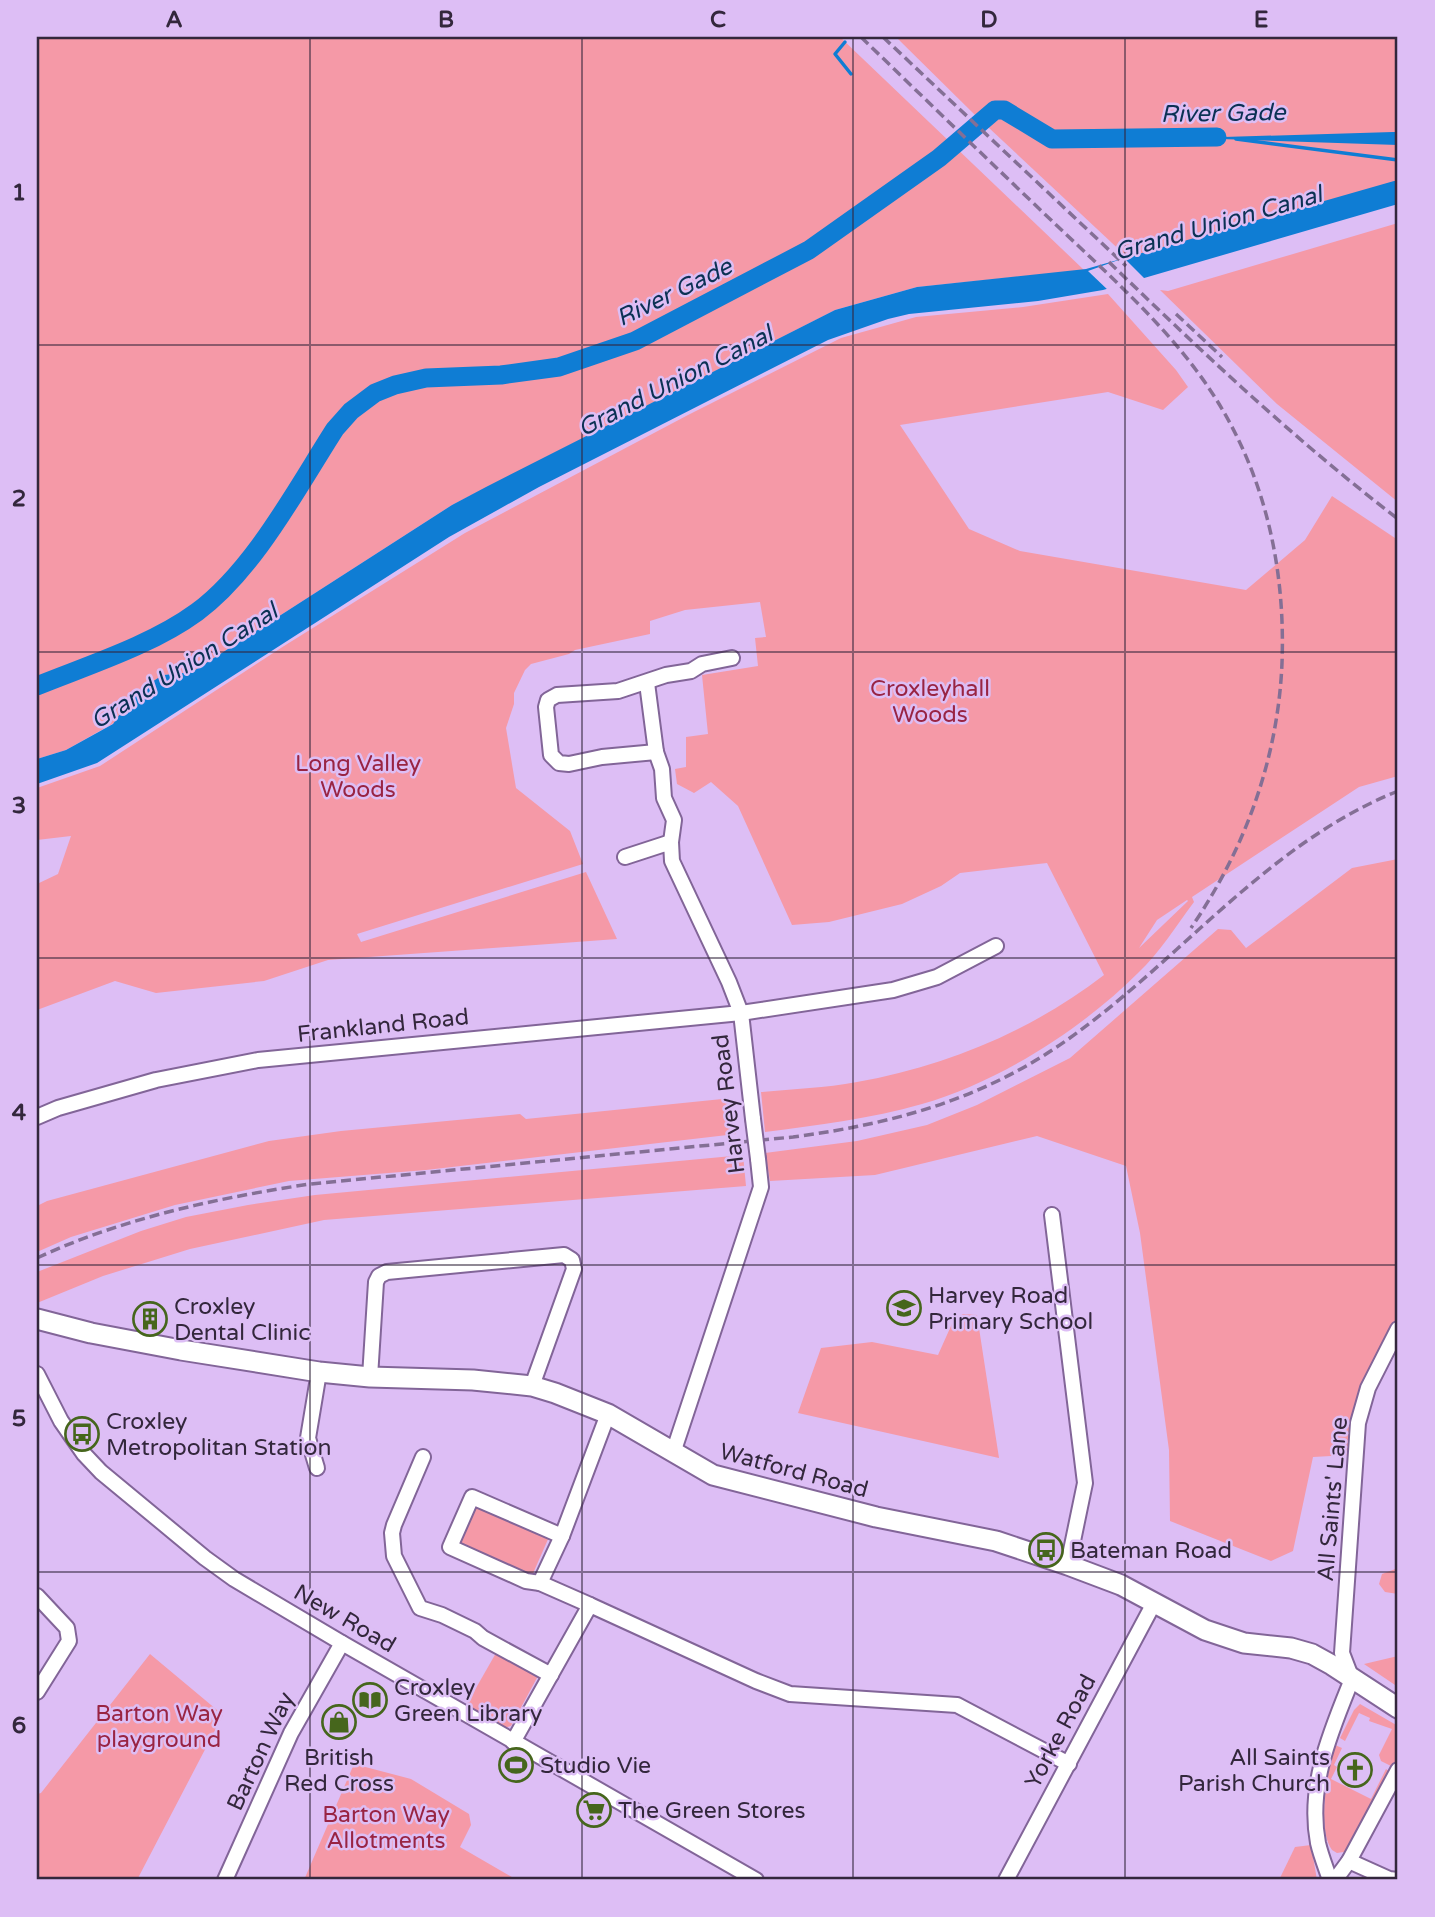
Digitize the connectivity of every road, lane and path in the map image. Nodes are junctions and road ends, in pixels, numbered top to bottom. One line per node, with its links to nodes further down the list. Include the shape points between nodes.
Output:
1 (732, 658): 2 (street)
2 (647, 683): 3 (street, Harvey Road); 3 (street, via 618,691 551,697 546,707 551,755 556,762 569,764)
3 (656, 752): 4 (street, Harvey Road, via 664,798 674,820)
4 (671, 842): 5 (street); 7 (street, Harvey Road, via 672,860)
5 (625, 857)
6 (996, 946): 7 (street, Frankland Road, via 937,977 893,990)
7 (741, 1013): 8 (street, Frankland Road, via 258,1060 156,1080); 17 (street, Harvey Road, bridge, via 761,1186)
8 (37, 1117)
9 (1052, 1215): 21 (street, via 1084,1483)
10 (37, 1319): 12 (main road, Watford Road, via 181,1350)
11 (1398, 1329): 28 (street, All Saints' Lane, via 1368,1388 1358,1423 1342,1653)
12 (319, 1371): 14 (main road, Watford Road); 19 (street, via 308,1438)
13 (37, 1374): 26 (street, New Road, via 61,1421 101,1472 225,1572)
14 (370, 1377): 15 (main road, Watford Road); 15 (street, via 379,1276 564,1255 572,1260 574,1269)
15 (532, 1386): 16 (main road, Watford Road)
16 (608, 1414): 17 (main road, Watford Road); 20 (street)
17 (673, 1453): 21 (main road, Watford Road, via 728,1480 996,1541)
18 (423, 1457): 27 (street, via 392,1533 394,1556 415,1600 420,1608 475,1630)
19 (317, 1468)
20 (562, 1535): 22 (street); 22 (street, via 472,1497 450,1547)
21 (1068, 1565): 24 (main road, Watford Road)
22 (540, 1583): 25 (street)
23 (37, 1596): 29 (street, via 66,1628 69,1641)
24 (1154, 1603): 28 (main road, Watford Road, via 1205,1630 1244,1643 1312,1654); 32 (street, Yorke Road)
25 (590, 1605): 27 (street); 32 (street, via 790,1694 957,1705)
26 (342, 1643): 31 (street, New Road); 35 (street, Barton Way, via 290,1733)
27 (551, 1675): 31 (street)
28 (1352, 1679): 30 (main road, Watford Road); 38 (street, via 1325,1744 1316,1791 1318,1844)
29 (37, 1692)
30 (1398, 1708)
31 (513, 1742): 36 (street, New Road)
32 (1069, 1764): 37 (street, Yorke Road)
33 (1398, 1770): 34 (street)
34 (1349, 1861): 38 (street); 39 (street)
35 (225, 1880)
36 (756, 1880)
37 (1006, 1880)
38 (1332, 1880)
39 (1398, 1880)

